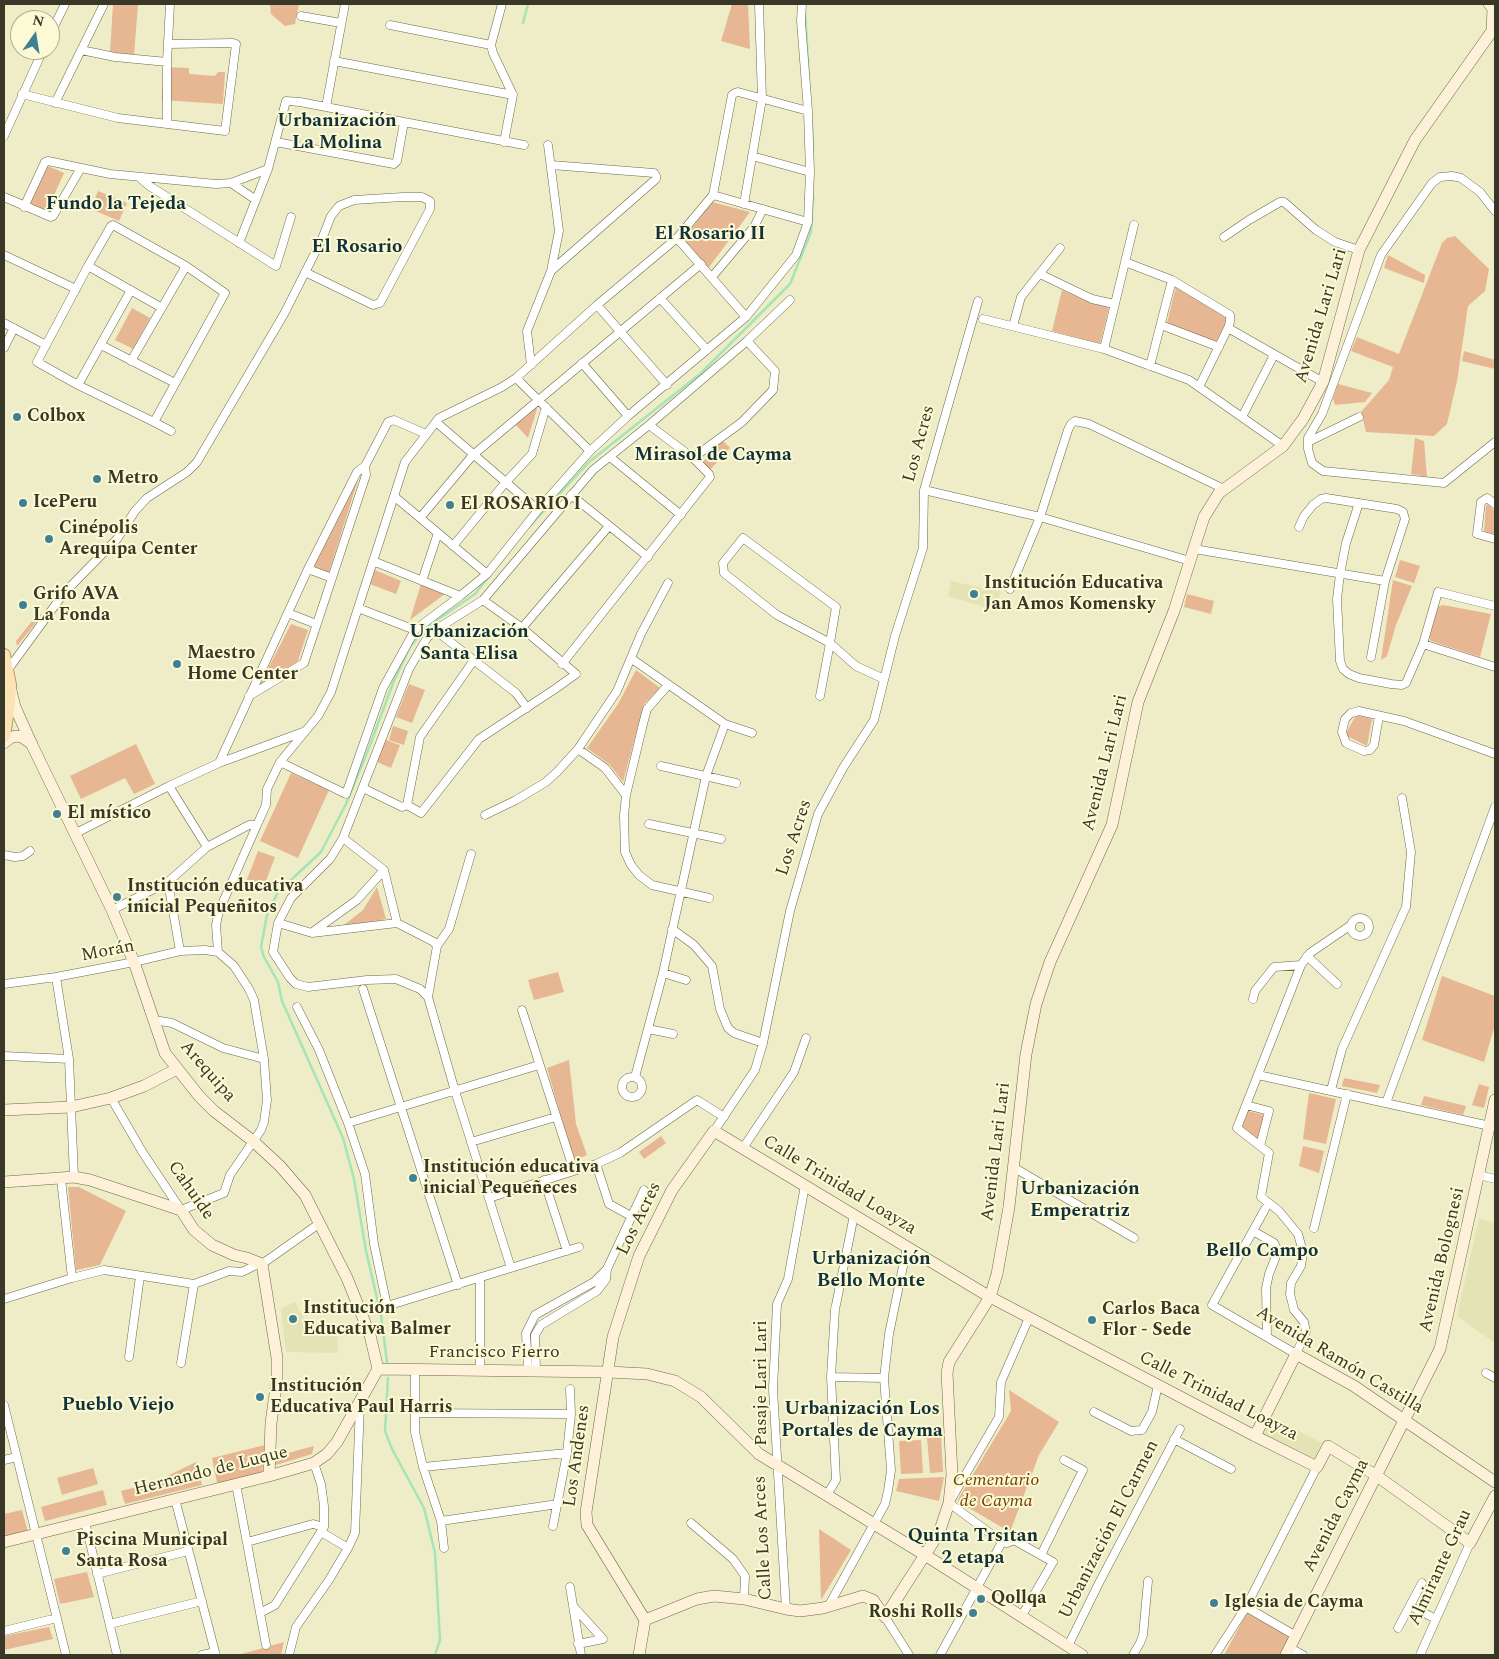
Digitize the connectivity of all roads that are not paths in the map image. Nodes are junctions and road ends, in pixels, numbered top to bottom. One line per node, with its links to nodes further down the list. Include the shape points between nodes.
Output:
1 (104, 4): 13 (street)
2 (170, 4): 11 (street)
3 (345, 4): 9 (street)
4 (502, 4): 12 (street)
5 (759, 4): 19 (street)
6 (802, 4): 22 (street)
7 (1489, 4): 51 (street, Avenida Lari Lari, via 1493,8 1492,31 1416,140)
8 (301, 16): 9 (street)
9 (341, 23): 15 (street)
10 (390, 25): 12 (street)
11 (168, 44): 16 (street); 24 (street, via 236,44 226,130)
12 (491, 45): 18 (street)
13 (81, 50): 16 (street); 20 (street)
14 (38, 60): 17 (street)
15 (334, 61): 18 (street); 21 (street)
16 (167, 62): 24 (street)
17 (22, 94): 20 (street); 25 (street)
18 (513, 95): 27 (street)
19 (762, 99): 22 (street); 30 (street); 37 (street, via 738,92 732,95)
20 (55, 103): 24 (street, via 118,118)
21 (326, 107): 23 (street); 26 (street, via 286,101)
22 (808, 110): 34 (street)
23 (404, 122): 26 (street, via 394,164); 27 (street)
24 (167, 123)
25 (4, 136)
26 (276, 142): 33 (street)
27 (504, 142): 28 (street)
28 (524, 145)
29 (548, 145): 31 (street)
30 (752, 156): 34 (street); 40 (street)
31 (551, 165): 57 (street, via 560,225); 57 (street, via 654,173 656,176)
32 (81, 168): 35 (street); 41 (street, via 45,162); 41 (street, via 53,216)
33 (268, 169): 36 (street); 39 (street)
34 (810, 172): 45 (street)
35 (139, 177): 36 (street); 49 (street)
36 (231, 184): 39 (street)
37 (713, 195): 40 (street); 48 (street)
38 (4, 197): 41 (street)
39 (256, 200): 49 (street)
40 (744, 204): 42 (street)
41 (24, 207)
42 (763, 209): 45 (street); 60 (street, via 754,227)
43 (1495, 211): 105 (street, via 1480,192 1461,178 1440,177 1432,183 1381,255 1322,414)
44 (291, 217): 49 (street, via 277,266)
45 (808, 222): 70 (street, via 796,255)
46 (1134, 225): 53 (street)
47 (1224, 237): 51 (street, via 1284,202 1316,230 1335,242)
48 (678, 238): 54 (street); 68 (street)
49 (239, 243)
50 (1060, 248): 59 (street)
51 (1359, 250): 91 (street, Avenida Lari Lari)
52 (4, 255): 62 (street)
53 (1125, 262): 61 (street); 67 (street)
54 (701, 264): 60 (street); 64 (street)
55 (88, 266): 56 (street, via 113,225); 62 (street); 63 (street)
56 (186, 266): 69 (street); 92 (street, via 224,291 225,295)
57 (551, 271): 88 (street, via 527,331)
58 (305, 272): 58 (street, via 373,304 380,303 430,209 430,201 422,197 403,197 354,200 339,206 331,216); 161 (street, via 197,462 134,511 117,539 64,593)
59 (1040, 274): 67 (street, via 1092,299); 74 (street, via 1021,297)
60 (712, 277): 70 (street)
61 (1172, 280): 73 (street); 76 (street, via 1228,313 1231,318)
62 (76, 289): 79 (street)
63 (131, 290): 69 (street); 80 (street)
64 (660, 298): 77 (street); 84 (street)
65 (790, 300): 78 (street)
66 (978, 301): 118 (street, Los Acres)
67 (1114, 304): 83 (street)
68 (597, 305): 77 (street); 88 (street)
69 (162, 308): 86 (street)
70 (746, 317): 84 (street)
71 (983, 319): 74 (street)
72 (4, 323): 75 (street)
73 (1160, 325): 81 (street); 89 (street)
74 (1013, 326): 83 (street)
75 (14, 328): 79 (street); 82 (street)
76 (1228, 328): 81 (street); 85 (street)
77 (620, 331): 87 (street); 93 (street)
78 (747, 341): 104 (street); 114 (street, via 775,371 773,390 742,422)
79 (46, 345): 94 (street, via 37,364)
80 (101, 345): 86 (street); 94 (street)
81 (1219, 347): 95 (street)
82 (4, 348)
83 (1104, 349): 89 (street)
84 (707, 350): 93 (street)
85 (1274, 355): 91 (street); 99 (street)
86 (131, 361): 92 (street)
87 (582, 363): 96 (street); 98 (street)
88 (531, 365): 90 (street)
89 (1150, 366): 95 (street, via 1189,380)
90 (516, 378): 96 (street); 103 (street)
91 (1323, 382): 101 (street, Avenida Lari Lari)
92 (175, 383): 102 (street)
93 (667, 385): 98 (street)
94 (78, 386): 102 (street)
95 (1199, 388): 99 (street)
96 (540, 400): 97 (street); 112 (street)
97 (546, 407): 111 (street); 116 (street, via 534,449)
98 (628, 416): 111 (street)
99 (1242, 417): 110 (street)
100 (1359, 417): 108 (street)
101 (1303, 419): 105 (street); 110 (street, Avenida Lari Lari)
102 (154, 422): 106 (street)
103 (436, 422): 107 (street); 112 (street)
104 (649, 425): 113 (street); 114 (street)
105 (1314, 427): 108 (street)
106 (171, 431)
107 (426, 434): 115 (street, via 391,420); 120 (street, via 405,462)
108 (1308, 442): 109 (street, via 1312,463 1323,471 1444,483)
109 (1495, 442)
110 (1283, 446): 117 (street, Avenida Lari Lari)
111 (590, 451): 123 (street)
112 (473, 455): 116 (street); 126 (street)
113 (610, 457): 119 (street, via 593,470); 124 (street)
114 (693, 458): 124 (street, via 710,477)
115 (364, 466): 136 (street, via 357,472); 139 (street, via 366,475)
116 (505, 483): 123 (street); 131 (street)
117 (1224, 489): 125 (street, via 1089,424 1075,421 1068,430); 132 (street, Avenida Lari Lari, via 1204,517)
118 (924, 490): 125 (street); 162 (street, Los Acres, via 923,548)
119 (571, 495): 127 (street); 145 (street)
120 (395, 497): 126 (street); 134 (street)
121 (1359, 503): 128 (street, via 1321,500 1304,516); 138 (street); 141 (street, via 1403,512 1405,519)
122 (1495, 504): 130 (street, via 1487,498 1481,502 1477,534)
123 (538, 510): 137 (street)
124 (681, 515): 133 (street)
125 (1040, 517): 135 (street); 143 (street)
126 (420, 518): 129 (street)
127 (609, 526): 133 (street); 150 (street)
128 (1299, 527)
129 (438, 533): 131 (street); 140 (street)
130 (1495, 539)
131 (453, 546): 137 (street)
132 (1194, 549): 135 (street, Avenida Lari Lari); 138 (street)
133 (648, 557): 159 (street)
134 (373, 561): 140 (street); 147 (street)
135 (1190, 561): 257 (street, Avenida Lari Lari, via 1138,702 1112,826 1050,962 1036,1004 1026,1054)
136 (308, 569): 139 (street); 148 (street)
137 (487, 574): 144 (street)
138 (1340, 574): 141 (street); 154 (street, via 1337,599 1343,669 1359,678 1402,685 1410,676)
139 (332, 578): 149 (street)
140 (422, 581): 144 (street)
141 (1385, 581): 156 (street)
142 (668, 583): 157 (street)
143 (1010, 589)
144 (460, 596): 151 (street)
145 (483, 600): 150 (street); 152 (street)
146 (1495, 606): 154 (street, via 1438,592)
147 (358, 608): 151 (street); 170 (street, via 331,692)
148 (288, 613): 149 (street); 165 (street)
149 (316, 624): 165 (street, via 304,663)
150 (522, 628): 159 (street)
151 (415, 630): 177 (street, via 383,688 346,794)
152 (435, 630): 158 (street); 183 (street, via 419,649 409,669)
153 (830, 643): 153 (street, via 777,615 724,573 723,563 743,538 836,606); 162 (street, via 856,666); 166 (street)
154 (1423, 644): 160 (street)
155 (4, 655): 161 (main road)
156 (1372, 657)
157 (632, 659): 164 (street); 175 (street, via 617,691)
158 (474, 660): 167 (street, via 516,693); 186 (street, via 420,737)
159 (562, 664): 167 (street, via 576,674)
160 (1495, 667)
161 (7, 670): 163 (main road)
162 (884, 679): 229 (street, Los Acres, via 874,720 818,814 790,911)
163 (10, 685): 172 (main road); 174 (street, Arequipa, via 15,707)
164 (668, 685): 169 (street); 184 (street, via 647,709)
165 (249, 696): 178 (street)
166 (820, 696)
167 (527, 708): 186 (street, via 478,739 420,814)
168 (1379, 716): 168 (street, via 1374,745 1370,750 1364,751 1346,743 1342,732 1345,719 1351,713 1359,710); 176 (street, via 1404,721)
169 (725, 724): 171 (street); 180 (street)
170 (305, 731): 177 (street); 178 (street)
171 (752, 733)
172 (4, 736)
173 (4, 743): 174 (street, via 16,736)
174 (32, 745): 192 (street, Arequipa)
175 (578, 749): 184 (street, via 605,768); 188 (street, via 546,782)
176 (1495, 754)
177 (280, 762): 190 (street, via 267,789 266,805)
178 (219, 763): 182 (street)
179 (661, 766): 180 (street)
180 (706, 776): 181 (street); 191 (street)
181 (736, 783)
182 (169, 786): 192 (street); 195 (street)
183 (363, 788): 186 (street, via 402,807); 193 (street)
184 (626, 795): 201 (street, via 625,852 631,865 652,885)
185 (1402, 798): 237 (street, via 1411,852 1406,907 1342,1048)
186 (407, 805)
187 (1495, 807): 242 (street)
188 (485, 815)
189 (649, 824): 191 (street)
190 (258, 825): 195 (street, via 249,824); 211 (street, via 219,911 216,925)
191 (693, 833): 194 (street); 201 (street)
192 (74, 834): 203 (street, Arequipa)
193 (343, 838): 199 (street); 204 (street, via 330,859 291,898)
194 (721, 839)
195 (207, 847): 200 (street)
196 (30, 851): 198 (street, via 23,856)
197 (471, 854): 209 (street, via 448,929)
198 (4, 855)
199 (384, 870): 205 (street); 208 (street, via 357,900)
200 (168, 882): 203 (street); 210 (street)
201 (680, 892): 202 (street); 207 (street)
202 (709, 898)
203 (112, 910): 213 (street, Arequipa)
204 (278, 923): 208 (street); 221 (street, via 273,952 296,984 308,987 396,979 420,989)
205 (397, 923): 208 (street); 209 (street)
206 (1351, 925): 212 (street)
207 (672, 929): 215 (street); 229 (street, via 712,966 720,1008 728,1028)
208 (312, 933)
209 (437, 946): 221 (street)
210 (180, 950): 211 (street, Morán); 213 (street, Morán)
211 (218, 952): 232 (street, via 234,966 249,989 257,1013)
212 (1308, 956): 214 (street); 219 (street)
213 (134, 962): 216 (street, Morán); 225 (street, Arequipa)
214 (1301, 965): 222 (street, via 1274,967 1255,991); 235 (street)
215 (663, 973): 217 (street); 226 (street)
216 (56, 977): 218 (street, Morán); 231 (street)
217 (686, 980)
218 (4, 984)
219 (1337, 984)
220 (363, 989): 245 (street)
221 (428, 997): 238 (street)
222 (1253, 999)
223 (297, 1007): 249 (street, via 319,1050)
224 (522, 1010): 233 (street)
225 (154, 1023): 232 (street, via 172,1022 223,1048); 234 (street, Arequipa, via 165,1053)
226 (648, 1029): 227 (street); 236 (street)
227 (673, 1034)
228 (806, 1038): 255 (street, via 794,1072)
229 (763, 1043): 248 (street, Los Acres, via 755,1070)
230 (4, 1056): 231 (street)
231 (69, 1059): 244 (street)
232 (264, 1059): 252 (street, via 266,1112 261,1130)
233 (540, 1065): 238 (street); 247 (street)
234 (177, 1069): 240 (street); 252 (street, Arequipa, via 214,1111)
235 (1258, 1075): 237 (street); 243 (street)
236 (636, 1077)
237 (1331, 1090): 239 (street)
238 (455, 1091): 245 (street); 253 (street)
239 (1347, 1094): 242 (street); 273 (street)
240 (110, 1098): 244 (street); 269 (street, Cahuide)
241 (1495, 1100): 250 (street, Avenida Bolognesi)
242 (1386, 1103): 250 (street)
243 (1246, 1105): 254 (street, via 1237,1128); 254 (street, via 1269,1111)
244 (71, 1107): 246 (street); 260 (street)
245 (401, 1108): 249 (street); 286 (street)
246 (4, 1110)
247 (556, 1117): 253 (street); 258 (street)
248 (724, 1117): 251 (street, Los Acres); 256 (street, via 697,1100 620,1153)
249 (348, 1123): 286 (street, via 365,1174 374,1244 387,1306)
250 (1490, 1126): 259 (street, Avenida Bolognesi)
251 (714, 1132): 255 (street, Calle Trinidad Loayza); 298 (street, Los Acres, via 672,1190 639,1256 613,1336)
252 (253, 1141): 269 (street, via 230,1175 224,1193); 272 (street, Arequipa, via 304,1195)
253 (471, 1142): 267 (street)
254 (1260, 1146): 291 (street, via 1269,1153 1261,1197 1298,1234 1303,1252 1290,1294 1294,1310 1304,1322 1306,1332)
255 (743, 1148): 265 (street, Calle Trinidad Loayza)
256 (596, 1164): 258 (street); 271 (street, via 610,1204)
257 (1013, 1167): 275 (street); 288 (street, Avenida Lari Lari, via 998,1274)
258 (574, 1171): 262 (street)
259 (1479, 1175): 263 (street); 310 (street, Avenida Bolognesi, via 1440,1349)
260 (74, 1177): 261 (street); 269 (street)
261 (61, 1179): 264 (street); 283 (street)
262 (544, 1180): 267 (street); 278 (street)
263 (1495, 1180)
264 (4, 1182)
265 (805, 1185): 270 (street, Calle Trinidad Loayza); 319 (street, Pasaje Lari Lari, via 788,1279 777,1304 774,1389)
266 (644, 1190): 271 (street)
267 (489, 1198): 280 (street)
268 (1265, 1208): 274 (street)
269 (181, 1210): 279 (street, Cahuide, via 194,1230 212,1245)
270 (854, 1215): 277 (street, Calle Trinidad Loayza); 300 (street, via 836,1307)
271 (631, 1216): 281 (street)
272 (320, 1223): 279 (street); 294 (street, Arequipa, via 370,1335)
273 (1314, 1228)
274 (1253, 1231): 290 (street, via 1274,1243 1278,1252 1266,1288); 290 (street, Avenida Ramón Castilla, via 1212,1305)
275 (1134, 1238)
276 (579, 1247): 278 (street)
277 (907, 1247): 288 (street, Calle Trinidad Loayza); 301 (street, via 889,1334)
278 (567, 1251): 280 (street)
279 (261, 1263): 285 (street, via 242,1272 229,1271); 323 (street, via 277,1358)
280 (511, 1268): 284 (street)
281 (608, 1269): 296 (street, via 606,1279 597,1291 541,1325 534,1335); 296 (street, via 594,1282 535,1315 526,1333)
282 (140, 1276): 283 (street, via 104,1270); 285 (street); 292 (street)
283 (72, 1278): 287 (street)
284 (480, 1278): 286 (street); 297 (street)
285 (194, 1284): 293 (street)
286 (458, 1285)
287 (4, 1298)
288 (990, 1298): 289 (street, Calle Trinidad Loayza); 325 (street, Avenida Lari Lari, via 949,1362 947,1373)
289 (1029, 1318): 303 (street, Calle Trinidad Loayza); 325 (street, via 1001,1382 999,1417)
290 (1267, 1337): 291 (street, Avenida Ramón Castilla)
291 (1296, 1354): 310 (street, Avenida Ramón Castilla); 312 (street)
292 (129, 1357)
293 (181, 1363)
294 (378, 1369): 295 (street, Francisco Fierro); 305 (street, Hernando de Luque)
295 (415, 1370): 297 (street, Francisco Fierro); 308 (street)
296 (532, 1370): 297 (street, Francisco Fierro); 298 (street, Francisco Fierro)
297 (480, 1371)
298 (609, 1372): 319 (street, Francisco Fierro, via 648,1374 675,1381 701,1398 759,1454); 366 (street, Los Andenes, via 586,1512 588,1525)
299 (1486, 1373): 302 (street)
300 (831, 1377): 301 (street); 328 (street, via 836,1480)
301 (884, 1378): 336 (street, via 891,1478 885,1504)
302 (1495, 1378)
303 (1158, 1385): 307 (street, via 1152,1412 1142,1430 1131,1431); 312 (street, Calle Trinidad Loayza)
304 (570, 1389): 309 (street)
305 (360, 1402): 318 (street, Hernando de Luque, via 337,1442); 344 (street, via 355,1533)
306 (4, 1407): 315 (street)
307 (1094, 1412)
308 (415, 1413): 309 (street); 320 (street, via 415,1432)
309 (571, 1414): 314 (street)
310 (1406, 1420): 324 (street, Avenida Cayma); 326 (street, Avenida Ramón Castilla)
311 (1180, 1428): 313 (street, Urbanización El Carmen)
312 (1255, 1436): 321 (street, Calle Trinidad Loayza)
313 (1174, 1439): 322 (street); 373 (street, Urbanización El Carmen)
314 (567, 1453): 320 (street); 332 (street)
315 (17, 1457): 316 (street); 339 (street)
316 (4, 1460)
317 (1064, 1460): 348 (street, via 1084,1470)
318 (314, 1463): 323 (street, Hernando de Luque); 338 (street, via 324,1506)
319 (777, 1465): 328 (street, Francisco Fierro); 360 (street, Calle Los Arces)
320 (423, 1467): 333 (street)
321 (1317, 1467): 324 (street, via 1328,1446); 359 (street)
322 (1231, 1469)
323 (269, 1476): 327 (street, Hernando de Luque)
324 (1377, 1476): 343 (street); 370 (street, Avenida Cayma)
325 (956, 1481): 331 (street, Avenida Lari Lari)
326 (1495, 1482)
327 (236, 1484): 330 (street, Hernando de Luque); 341 (street)
328 (827, 1495): 336 (street, Francisco Fierro)
329 (1495, 1496): 343 (street, Almirante Grau)
330 (174, 1499): 334 (street, Hernando de Luque); 346 (street)
331 (949, 1503): 342 (street); 347 (street, Avenida Lari Lari, via 939,1533)
332 (558, 1504): 333 (street); 337 (street)
333 (441, 1521): 345 (street)
334 (85, 1522): 339 (street, Hernando de Luque); 349 (street)
335 (691, 1522): 354 (street, via 737,1564 744,1576)
336 (873, 1524): 347 (street, Francisco Fierro); 357 (street)
337 (553, 1526)
338 (322, 1530): 341 (street, via 313,1524); 344 (street); 361 (street, via 275,1605)
339 (36, 1534): 340 (street, Hernando de Luque); 364 (street)
340 (4, 1542)
341 (246, 1542): 361 (street)
342 (1002, 1542): 348 (street, via 1014,1540); 353 (street)
343 (1470, 1543): 365 (street, Almirante Grau)
344 (348, 1548): 378 (street, via 296,1627)
345 (444, 1548)
346 (188, 1551): 349 (street); 355 (street)
347 (925, 1555): 353 (street, Francisco Fierro); 363 (street, Avenida Lari Lari)
348 (1041, 1555): 362 (street, via 1053,1562)
349 (97, 1574): 367 (street)
350 (1148, 1581): 384 (street, via 1143,1634)
351 (1422, 1583): 358 (street)
352 (570, 1587): 356 (street)
353 (978, 1589): 362 (street, Francisco Fierro); 382 (street)
354 (744, 1599): 360 (street, Calle Los Arces); 366 (street, Calle Los Arces, via 705,1597)
355 (202, 1601): 367 (street); 377 (street, via 215,1652)
356 (573, 1606): 371 (street); 371 (street, via 603,1639)
357 (828, 1606): 360 (street, Calle Los Arces, via 812,1610); 363 (street, Calle Los Arces, via 863,1596 873,1600)
358 (1410, 1606): 365 (street); 368 (street)
359 (1246, 1608): 370 (street); 385 (street)
360 (786, 1609)
361 (260, 1613): 372 (street)
362 (1021, 1616): 373 (street, Francisco Fierro)
363 (885, 1617): 381 (street, Calle Los Arces)
364 (57, 1618): 369 (street); 375 (street)
365 (1436, 1619): 387 (street, Almirante Grau)
366 (645, 1620): 380 (street)
367 (110, 1624): 376 (street)
368 (1398, 1628)
369 (4, 1631)
370 (1296, 1636): 374 (street, Avenida Cayma)
371 (578, 1644): 379 (street)
372 (266, 1645)
373 (1068, 1646): 383 (street, Francisco Fierro)
374 (1288, 1652): 386 (street)
375 (66, 1655)
376 (117, 1655)
377 (202, 1655)
378 (289, 1655)
379 (581, 1655)
380 (639, 1655)
381 (909, 1655)
382 (940, 1655)
383 (1082, 1655)
384 (1133, 1655)
385 (1215, 1655)
386 (1303, 1655)
387 (1420, 1655)

